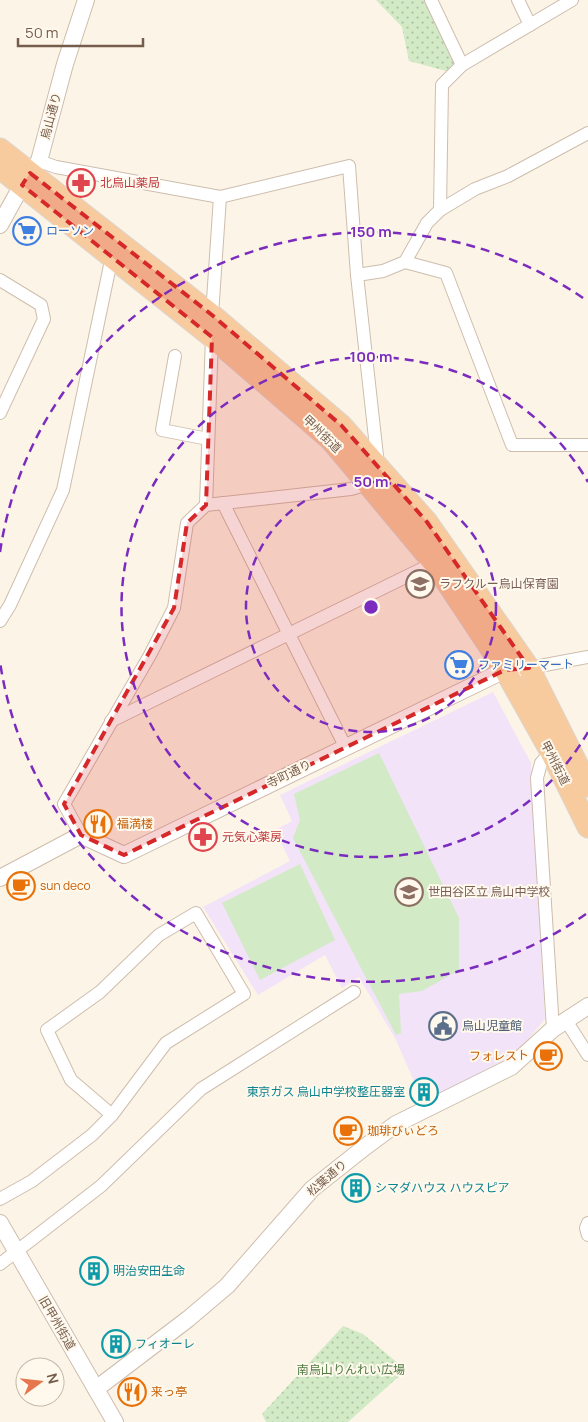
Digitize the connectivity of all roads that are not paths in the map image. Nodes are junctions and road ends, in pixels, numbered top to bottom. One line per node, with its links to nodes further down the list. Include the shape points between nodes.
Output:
1 (86, 0): 10 (street, 烏山通り)
2 (431, 0): 6 (street)
3 (518, 0): 5 (street)
4 (572, 0): 5 (street)
5 (530, 25): 6 (street)
6 (462, 66): 12 (street, via 442,86)
7 (588, 133): 12 (street, via 508,176 474,189)
8 (0, 150): 10 (highway, 甲州街道)
9 (0, 168): 10 (highway, 甲州街道)
10 (31, 173): 11 (street, via 56,167); 13 (street, 烏山通り); 14 (highway, 甲州街道); 18 (highway, 甲州街道)
11 (220, 197): 16 (street, via 349,166); 18 (street)
12 (440, 210): 15 (street, via 427,223)
13 (0, 225)
14 (112, 256): 19 (highway, 甲州街道); 28 (street, via 63,490)
15 (405, 262): 16 (street, via 383,271); 23 (street, via 446,273 512,445)
16 (357, 275): 24 (street)
17 (0, 280): 21 (street, via 41,305 44,319)
18 (212, 315): 24 (highway, 甲州街道, via 341,425)
19 (212, 337): 22 (street); 24 (highway, 甲州街道)
20 (175, 356): 22 (street, via 162,430)
21 (0, 413)
22 (208, 439): 26 (street)
23 (588, 446)
24 (373, 475): 25 (street, via 351,489); 27 (highway, 甲州街道); 31 (highway, 甲州街道, via 426,522)
25 (223, 503): 26 (street); 29 (street)
26 (206, 505): 33 (street, via 188,523 174,608)
27 (434, 563): 29 (street); 32 (highway, 甲州街道)
28 (0, 621)
29 (289, 635): 33 (street); 34 (street)
30 (588, 657): 31 (street, 寺町通り)
31 (529, 668): 32 (street, 寺町通り); 36 (highway, 甲州街道)
32 (505, 670): 34 (street, 寺町通り); 35 (highway, 甲州街道)
33 (111, 721): 38 (street, via 64,804)
34 (345, 746): 38 (street, 寺町通り, via 124,855)
35 (551, 752): 37 (highway, 甲州街道); 42 (street, via 541,763 537,778)
36 (588, 786)
37 (588, 827)
38 (81, 835): 39 (street)
39 (0, 878)
40 (354, 992): 49 (street, via 201,1089 101,1186)
41 (588, 1006): 42 (street, 松葉通り)
42 (559, 1024): 43 (street); 51 (street, 松葉通り, via 511,1067 396,1124 365,1147 312,1189 227,1286)
43 (588, 1055)
44 (112, 1115): 44 (street, via 71,1080 47,1030 100,992 159,935 196,913 244,994 166,1043); 45 (street, via 92,1135 32,1181)
45 (0, 1199)
46 (0, 1223): 49 (street, 旧甲州街道)
47 (588, 1223): 48 (street)
48 (588, 1235)
49 (16, 1253): 50 (street); 51 (street, 旧甲州街道)
50 (0, 1264)
51 (96, 1389): 52 (street, 旧甲州街道)
52 (115, 1422)

